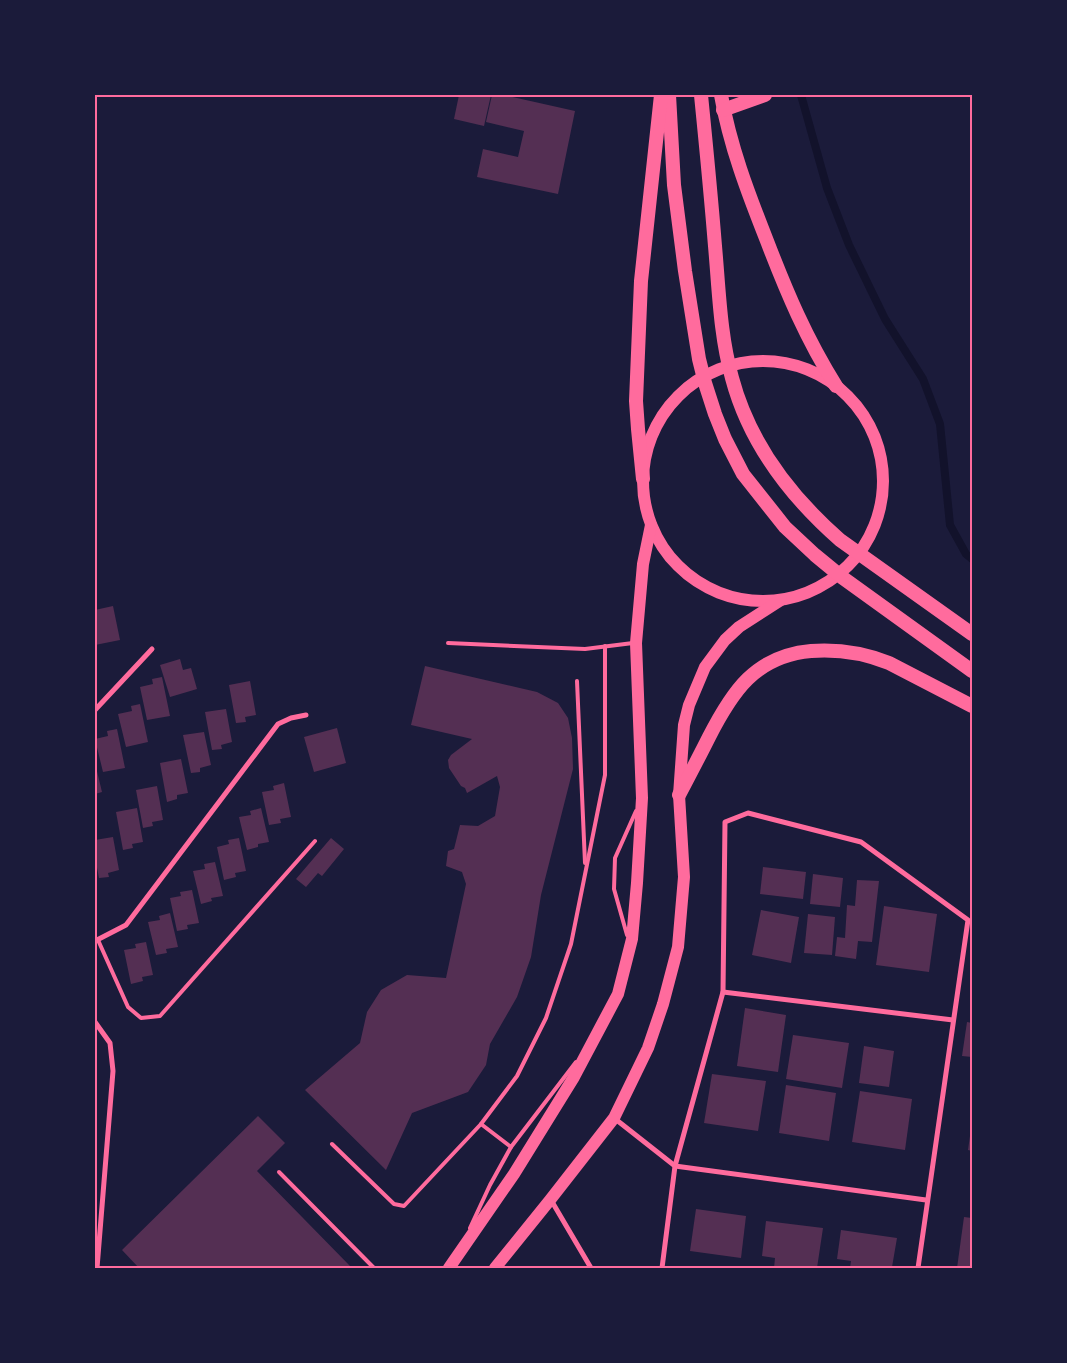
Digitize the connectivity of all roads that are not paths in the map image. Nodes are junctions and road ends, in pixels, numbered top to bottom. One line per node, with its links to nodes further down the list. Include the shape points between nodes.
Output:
1 (660, 95): 8 (highway, via 641,281 636,401)
2 (669, 95): 16 (highway, via 674,185 699,359 715,414 743,474 786,527 815,555)
3 (702, 95): 11 (highway, via 726,350 732,379 750,425 777,472 822,524)
4 (721, 95): 6 (highway)
5 (765, 95): 6 (highway)
6 (724, 110): 7 (highway, via 736,158 776,265 802,326)
7 (836, 386): 8 (main road, via 814,372 792,364 745,362 722,367 682,392 666,410 648,446); 10 (main road, via 853,402 876,441 883,487 879,510 871,533 844,570 804,595)
8 (643, 479): 9 (main road, via 644,502)
9 (651, 525): 10 (main road, via 661,546 676,564 706,587 735,598 758,602); 13 (main road, via 643,564)
10 (781, 600): 21 (main road, via 739,627 705,667 684,725)
11 (972, 634)
12 (448, 643): 14 (lane, via 585,649)
13 (636, 643): 14 (lane); 22 (main road)
14 (606, 646): 24 (lane, via 605,775)
15 (152, 649): 19 (street)
16 (972, 671)
17 (577, 681): 24 (lane)
18 (972, 706): 21 (highway, via 889,663 863,654 818,650 782,657 753,673 733,695)
19 (95, 710)
20 (306, 715): 25 (street, via 278,724 126,925)
21 (679, 795): 31 (main road, via 684,877 678,947 648,1048)
22 (642, 798): 26 (main road); 26 (lane, via 615,858 614,889)
23 (315, 841): 25 (lane, via 160,1016 141,1018 128,1007)
24 (585, 870): 32 (lane, via 571,944 546,1018 517,1076)
25 (97, 941)
26 (631, 946): 30 (main road, via 618,994)
27 (723, 992): 28 (street); 28 (street, via 725,822 748,813 861,842 968,920); 35 (street)
28 (952, 1020): 38 (street)
29 (95, 1022): 40 (street, via 110,1044 113,1071)
30 (596, 1037): 34 (lane); 39 (main road, via 514,1174)
31 (614, 1118): 35 (street); 37 (main road)
32 (481, 1124): 33 (lane, via 404,1206 394,1204); 34 (lane)
33 (332, 1144)
34 (511, 1147): 39 (lane)
35 (675, 1166): 38 (street); 44 (street)
36 (279, 1172): 41 (lane)
37 (550, 1200): 42 (main road); 43 (street)
38 (926, 1200): 45 (street)
39 (452, 1264)
40 (97, 1268)
41 (374, 1268)
42 (495, 1268)
43 (591, 1268)
44 (662, 1268)
45 (918, 1268)

